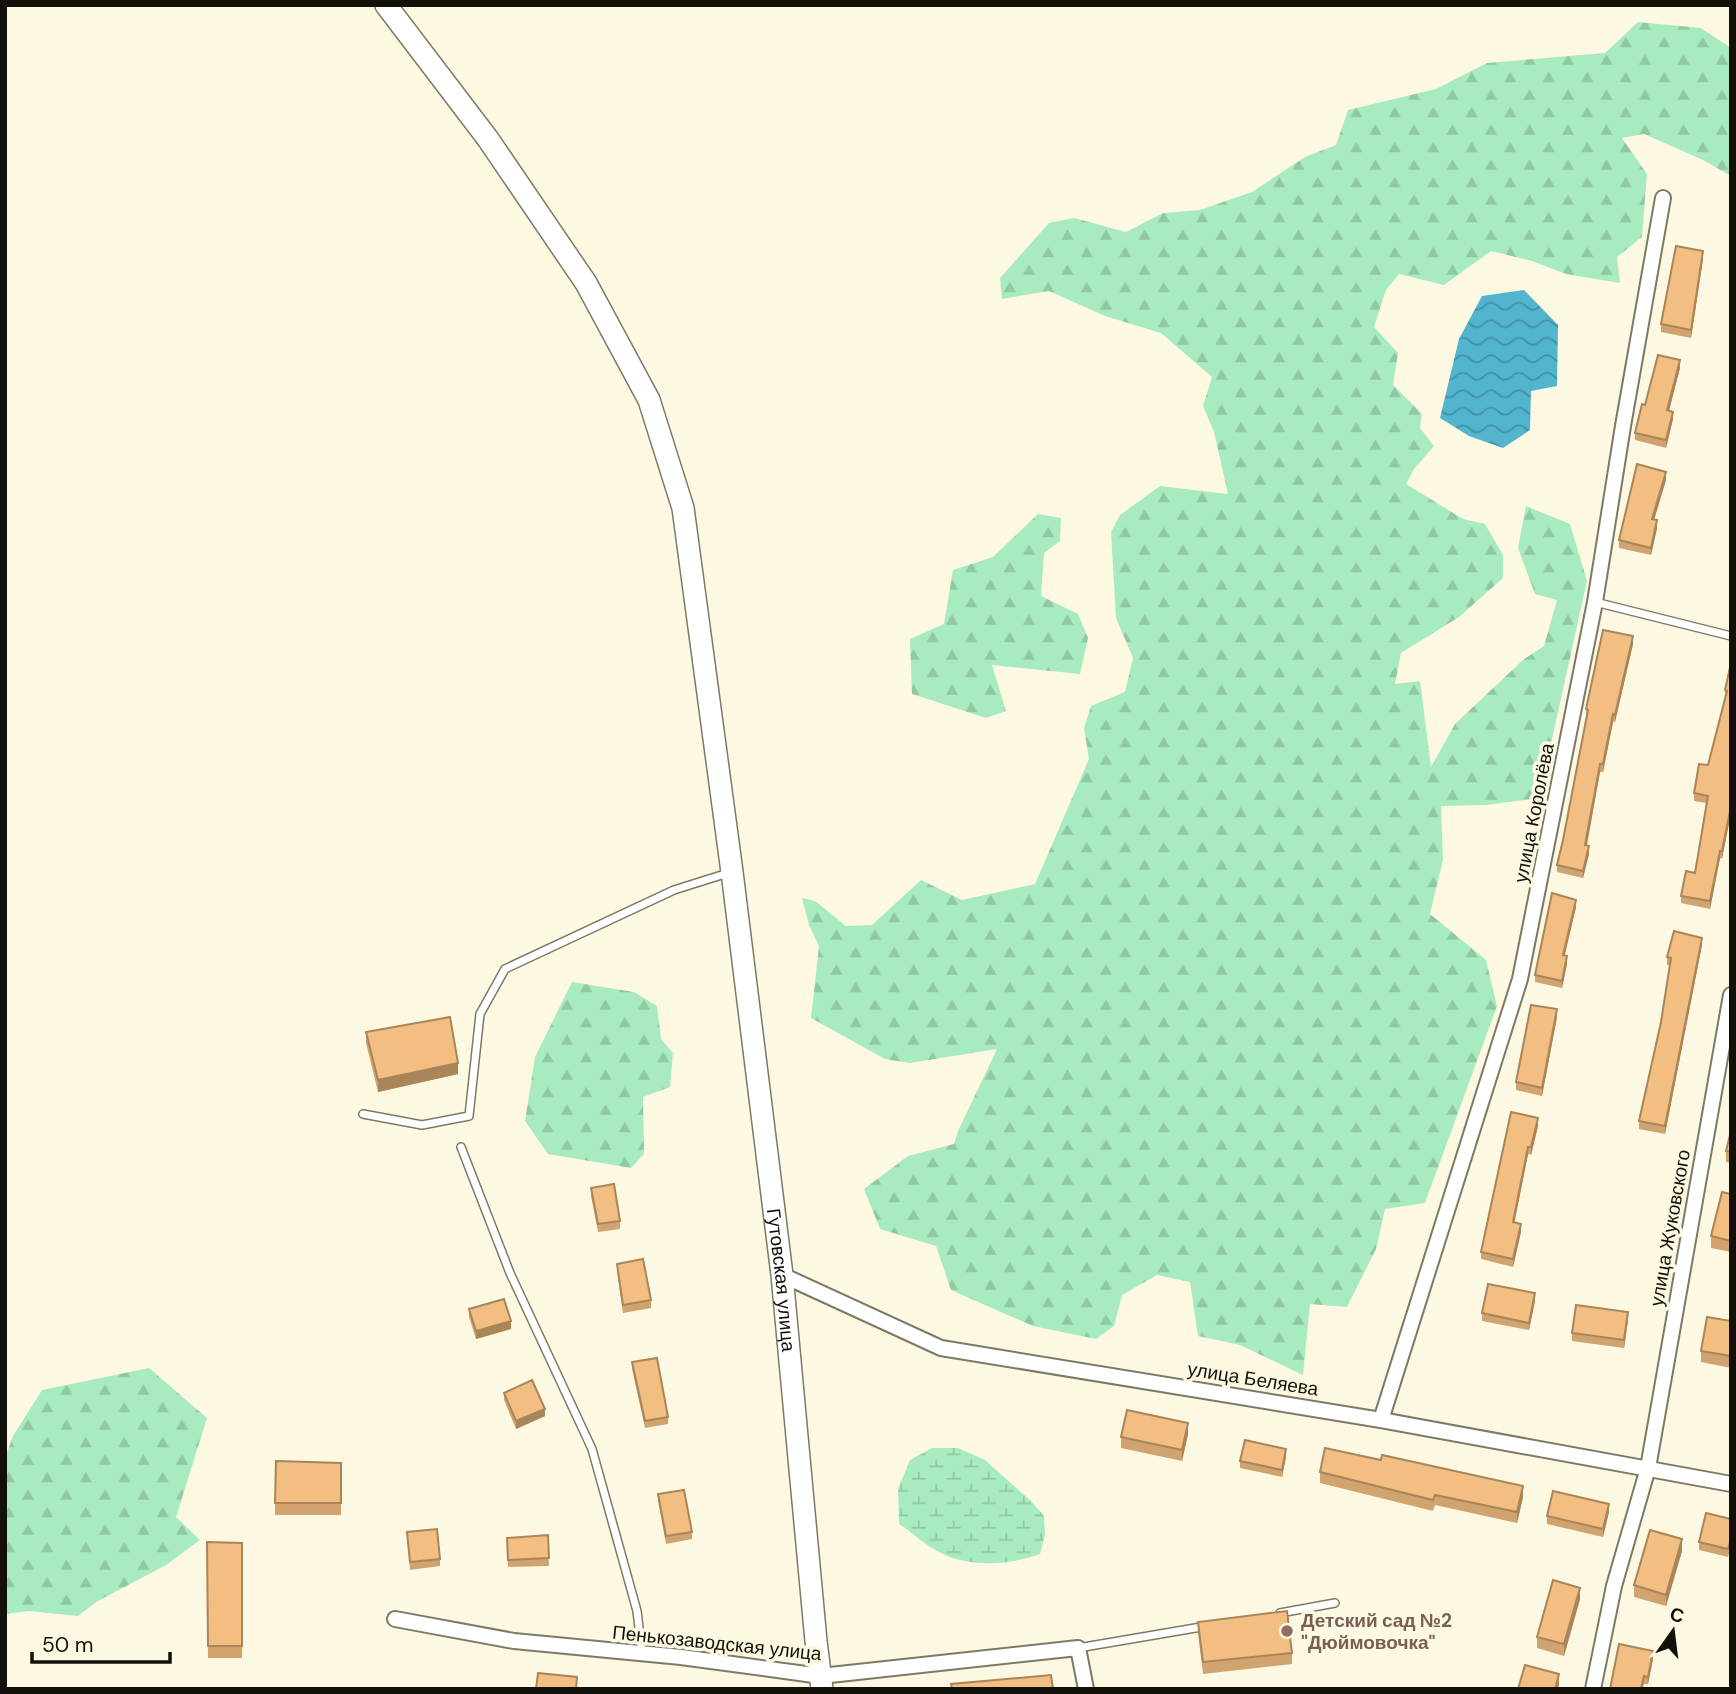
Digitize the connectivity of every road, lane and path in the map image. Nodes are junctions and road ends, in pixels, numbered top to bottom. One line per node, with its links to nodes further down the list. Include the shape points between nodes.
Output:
1 (386, 5): 5 (street, Гутовская улица, via 488,139 586,283 649,400 683,508)
2 (1663, 198): 3 (street, улица Королёва)
3 (1595, 602): 4 (lane); 10 (street, улица Королёва, via 1520,979)
4 (1731, 636)
5 (732, 872): 7 (lane, via 674,890 505,969 480,1014 469,1116 422,1125); 9 (street, Гутовская улица)
6 (1731, 995): 11 (street, улица Жуковского)
7 (363, 1114)
8 (461, 1147): 18 (lane, via 510,1273 592,1449 637,1611)
9 (782, 1275): 10 (street, улица Беляева, via 941,1348); 19 (street, Гутовская улица)
10 (1381, 1420): 11 (street, улица Беляева)
11 (1648, 1468): 12 (street, улица Беляева); 21 (street, улица Жуковского, via 1614,1586)
12 (1731, 1484)
13 (1335, 1603): 14 (lane)
14 (1267, 1615)
15 (395, 1619): 18 (street, Пенькозаводская улица, via 514,1642)
16 (1213, 1625): 17 (lane)
17 (1077, 1648): 19 (street, Пенькозаводская улица); 20 (street)
18 (642, 1653): 19 (street, Пенькозаводская улица)
19 (822, 1682)
20 (1086, 1689)
21 (1593, 1689)

